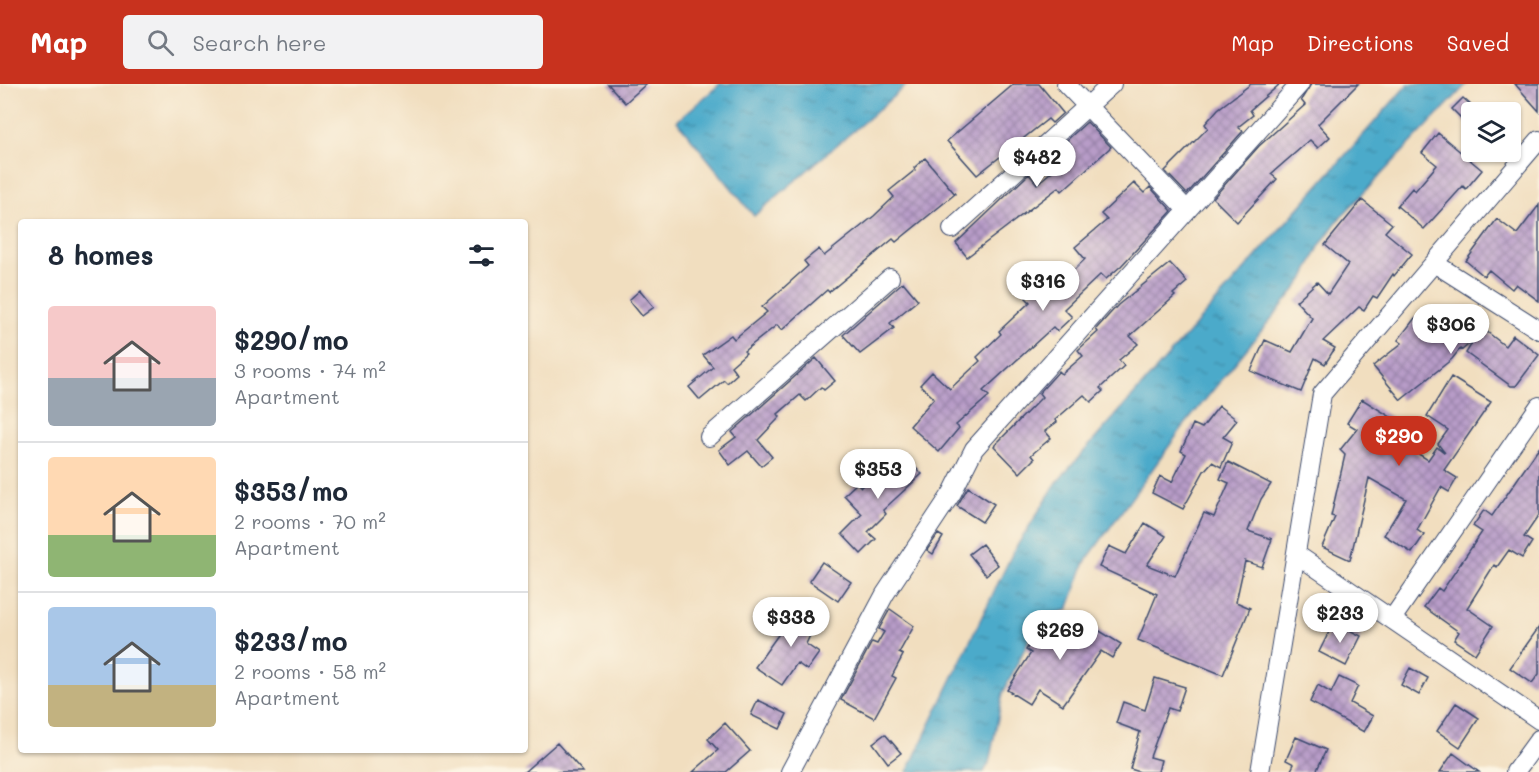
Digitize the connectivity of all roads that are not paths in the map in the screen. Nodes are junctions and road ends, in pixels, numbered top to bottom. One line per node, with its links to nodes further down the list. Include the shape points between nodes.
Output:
1 (1066, 84): 4 (street)
2 (1112, 84): 4 (street)
3 (1300, 84): 6 (street)
4 (1086, 106): 6 (street); 7 (street)
5 (1539, 140): 8 (street)
6 (1187, 210): 17 (street, via 974,449 952,494 885,594)
7 (952, 229)
8 (1434, 263): 10 (street); 13 (street, via 1322,394)
9 (890, 278): 12 (street)
10 (1539, 330)
11 (1539, 406): 14 (street)
12 (709, 437)
13 (1296, 554): 14 (street); 18 (street)
14 (1392, 619): 15 (street)
15 (1539, 720)
16 (1539, 739): 19 (street)
17 (790, 772)
18 (1260, 772)
19 (1515, 772)

